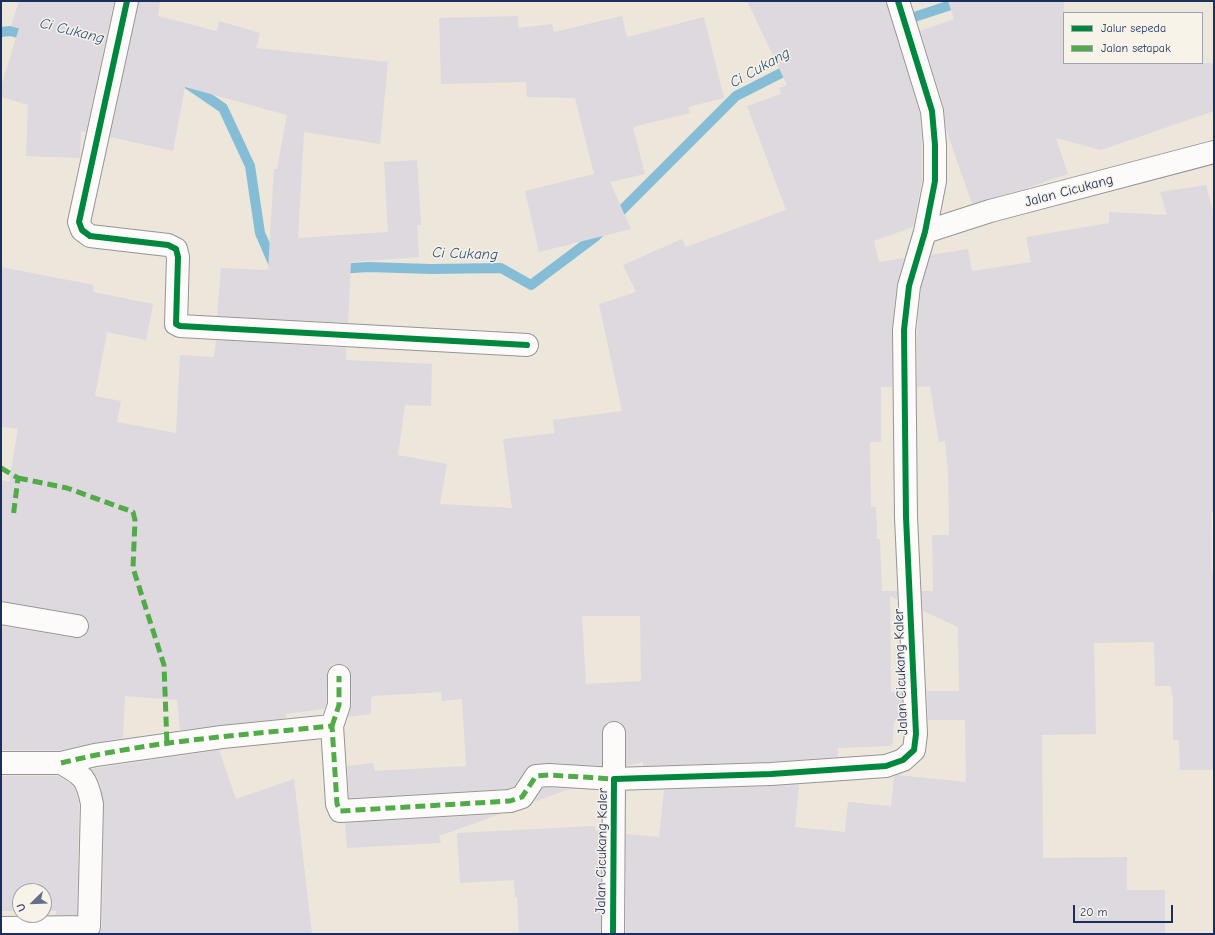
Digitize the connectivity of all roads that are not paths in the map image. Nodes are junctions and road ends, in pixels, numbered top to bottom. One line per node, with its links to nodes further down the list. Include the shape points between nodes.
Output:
1 (128, 1): 5 (street, via 79,222 82,230 90,236 168,245 176,249 177,325)
2 (898, 1): 4 (street, Jalan Cicukang Kaler, via 932,111 935,181)
3 (1214, 152): 4 (street, Jalan Cicukang, via 990,211)
4 (925, 232): 13 (street, Jalan Cicukang Kaler, via 909,286 904,330 906,517 916,734 914,750 903,760 886,766 771,774)
5 (528, 345)
6 (1, 613): 7 (street)
7 (77, 626)
8 (339, 676): 9 (street, via 339,705)
9 (332, 726): 12 (street, via 222,737 95,755); 13 (street, via 337,804 340,811 510,801 522,797 536,776)
10 (614, 733): 13 (street)
11 (1, 763): 12 (street)
12 (61, 763): 14 (street, via 80,773 89,788 92,804 89,927)
13 (614, 779): 15 (street, Jalan Cicukang Kaler)
14 (1, 928)
15 (613, 934)

